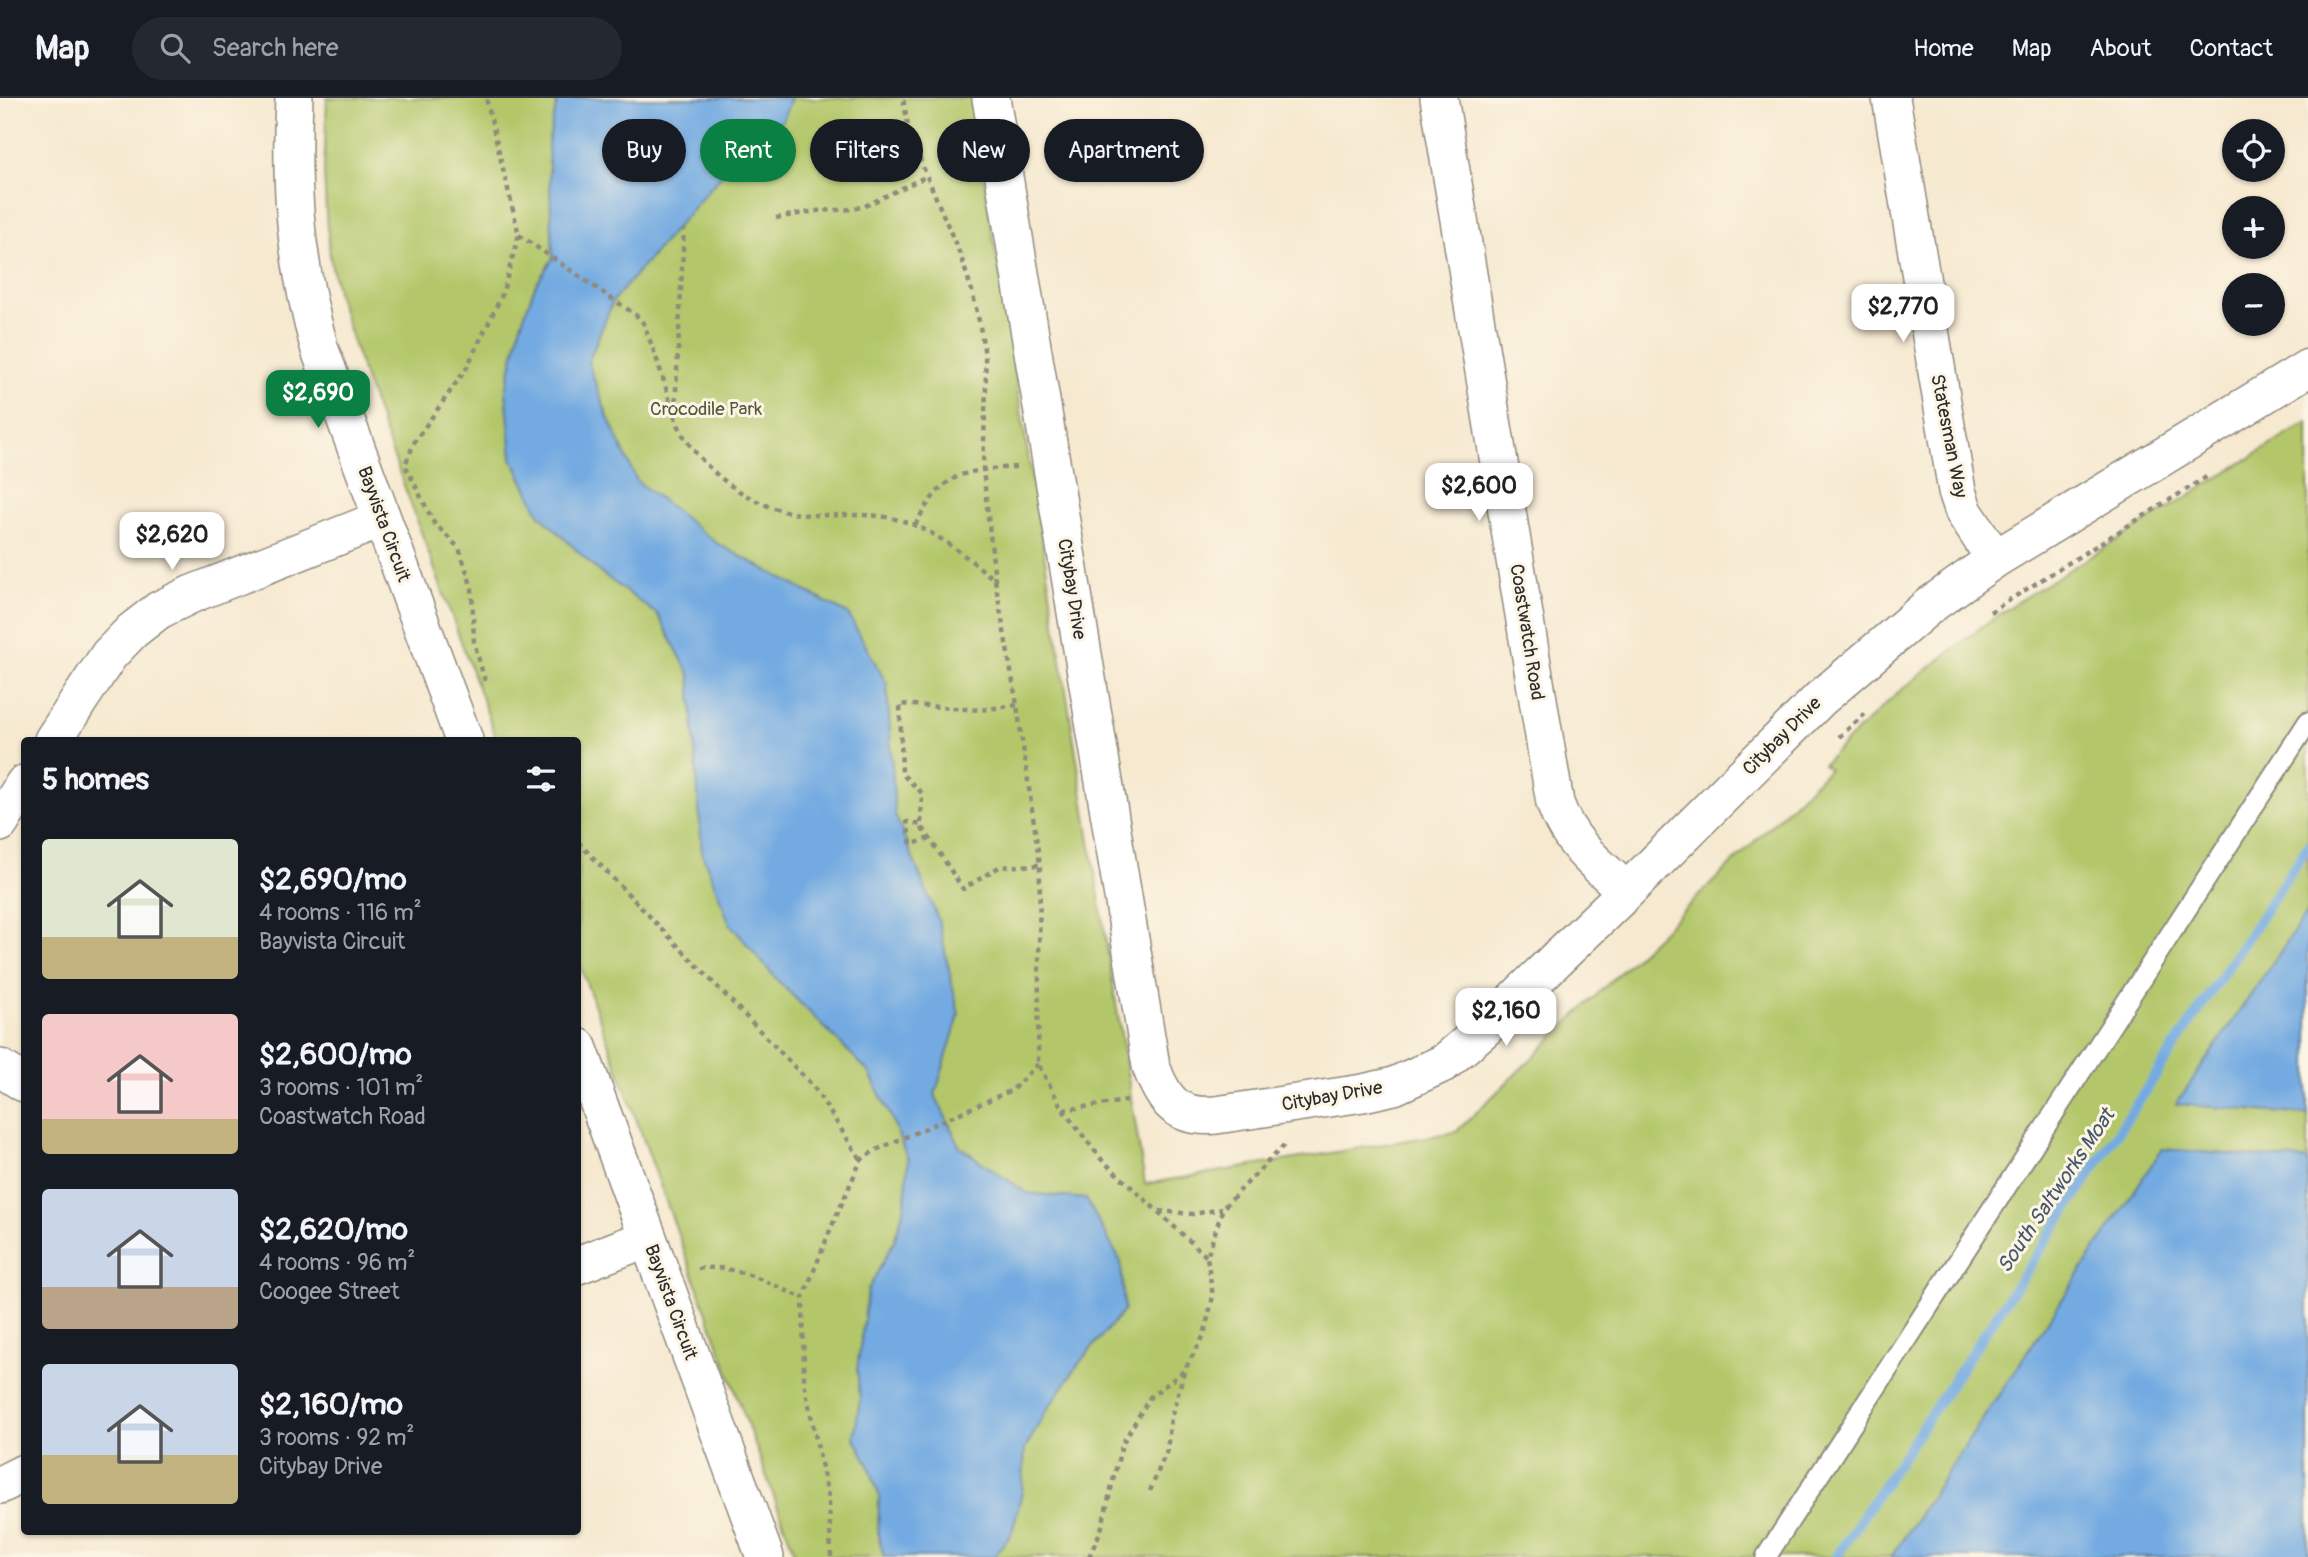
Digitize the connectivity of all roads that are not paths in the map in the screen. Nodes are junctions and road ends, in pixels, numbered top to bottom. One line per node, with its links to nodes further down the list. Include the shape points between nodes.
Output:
1 (294, 98): 6 (street, Bayvista Circuit, via 293,197 306,298 320,350)
2 (991, 98): 13 (street, Citybay Drive, via 1151,1066 1163,1093 1178,1109 1202,1116 1363,1093 1419,1076 1461,1050)
3 (1439, 98): 13 (street, Coastwatch Road, via 1555,803 1573,840)
4 (1891, 98): 7 (street, Statesman Way, via 1957,491 1964,512)
5 (2308, 368): 7 (street, Citybay Drive)
6 (382, 519): 9 (street, via 159,610 109,655); 10 (street, Bayvista Circuit)
7 (1995, 559): 13 (street, Citybay Drive, via 1929,606 1820,699)
8 (2308, 722): 22 (lane)
9 (54, 737)
10 (463, 737)
11 (21, 789): 12 (street)
12 (0, 823)
13 (1627, 891)
14 (581, 1055): 17 (street, Bayvista Circuit)
15 (0, 1068): 16 (street)
16 (21, 1081)
17 (648, 1238): 18 (street); 21 (street, Bayvista Circuit)
18 (581, 1264)
19 (21, 1474): 20 (street)
20 (0, 1485)
21 (765, 1557)
22 (1766, 1557)

